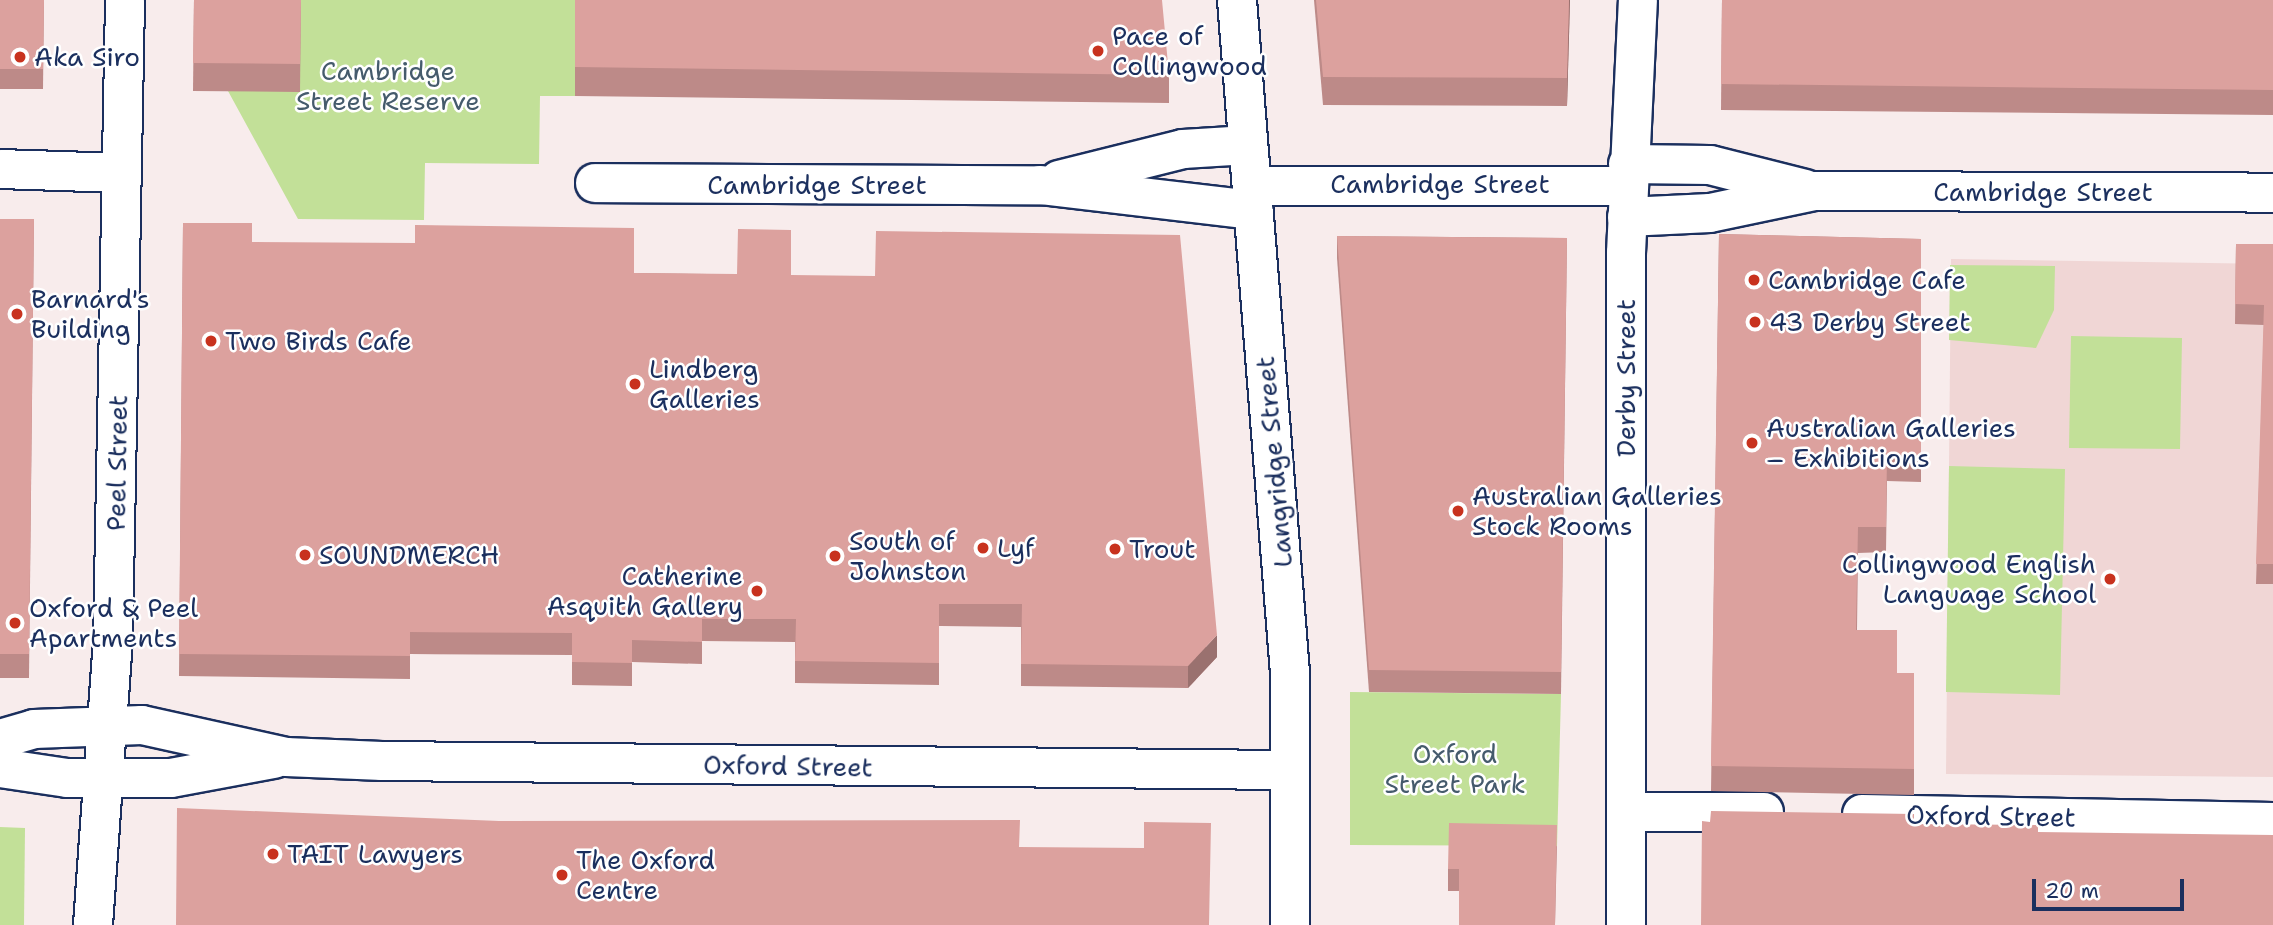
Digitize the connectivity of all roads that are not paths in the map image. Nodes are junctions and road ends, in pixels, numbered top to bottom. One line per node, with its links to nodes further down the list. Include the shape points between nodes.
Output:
1 (125, 0): 6 (street, Peel Street)
2 (1237, 0): 4 (street, Langridge Street)
3 (1638, 0): 9 (street, Derby Street)
4 (1248, 145): 8 (street, Cambridge Street, via 1183,149); 12 (street, Langridge Street)
5 (0, 169): 6 (street)
6 (122, 173): 13 (street, Peel Street)
7 (595, 183): 8 (street, Cambridge Street)
8 (1040, 185): 12 (street, Cambridge Street)
9 (1627, 189): 10 (street, Cambridge Street, via 1710,213); 10 (street, Cambridge Street, via 1710,165); 12 (street, Cambridge Street); 19 (street, Derby Street)
10 (1814, 191): 11 (street, Cambridge Street)
11 (2273, 193)
12 (1253, 198): 17 (street, Langridge Street, via 1290,673)
13 (107, 725): 14 (street, Oxford Street, via 34,729); 15 (street, Oxford Street, via 173,728); 18 (street, Peel Street)
14 (0, 739)
15 (286, 757): 17 (street, Oxford Street); 18 (street, Oxford Street, via 171,778)
16 (0, 768): 18 (street, Oxford Street)
17 (1290, 770): 22 (street, Langridge Street)
18 (101, 779): 21 (street, Peel Street)
19 (1626, 811): 20 (street, Oxford Street); 23 (street, Derby Street)
20 (2273, 822)
21 (93, 925)
22 (1290, 925)
23 (1626, 925)

